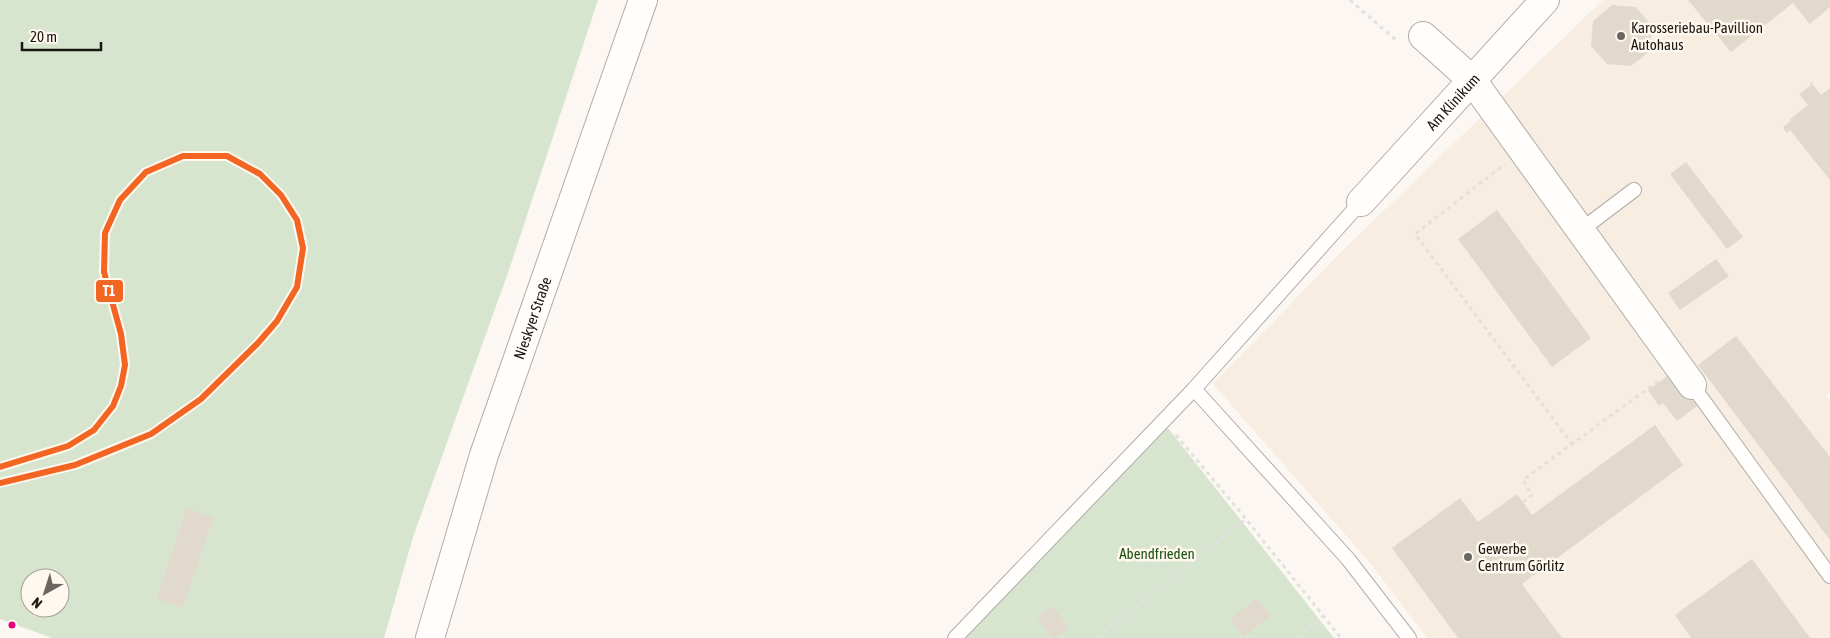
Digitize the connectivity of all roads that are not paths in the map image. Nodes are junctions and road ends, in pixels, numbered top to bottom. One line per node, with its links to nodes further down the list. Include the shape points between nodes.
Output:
1 (643, 0): 11 (street, Nieskyer Straße, via 484,455)
2 (1544, 0): 4 (street, Am Klinikum)
3 (1413, 41): 4 (street)
4 (1472, 80): 6 (street, Am Klinikum); 7 (street)
5 (1634, 190): 7 (lane)
6 (1361, 202): 9 (lane)
7 (1581, 230): 8 (street)
8 (1685, 376): 10 (lane)
9 (1194, 388): 12 (lane); 13 (lane, via 1348,559)
10 (1830, 576)
11 (430, 638)
12 (955, 638)
13 (1409, 638)

